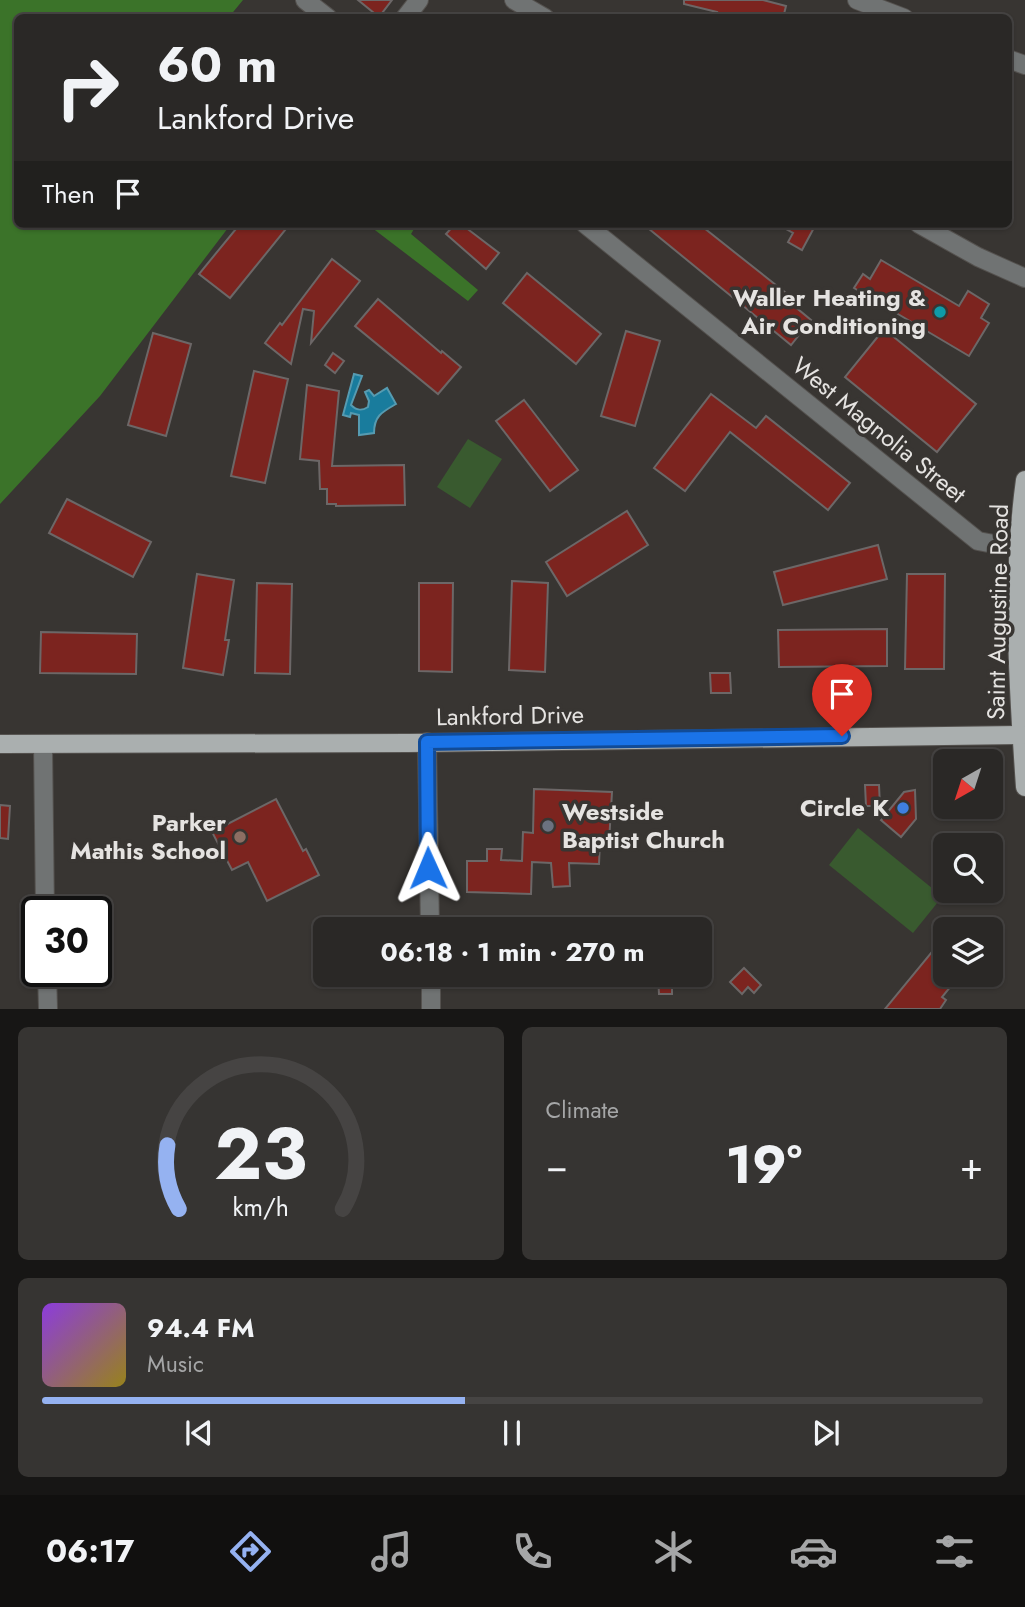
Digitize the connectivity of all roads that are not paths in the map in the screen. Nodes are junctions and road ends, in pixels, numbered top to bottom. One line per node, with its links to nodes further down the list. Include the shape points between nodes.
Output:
1 (305, 0): 5 (street)
2 (419, 0): 6 (street)
3 (513, 0): 7 (street)
4 (857, 0): 8 (street)
5 (323, 14)
6 (408, 14)
7 (538, 14)
8 (894, 14)
9 (590, 228): 13 (street, West Magnolia Street, via 978,541)
10 (926, 228): 11 (street)
11 (1025, 278)
12 (1025, 480): 13 (main road, Saint Augustine Road)
13 (1020, 549): 14 (main road, Saint Augustine Road)
14 (1021, 735): 15 (main road, Lankford Drive); 18 (main road, Saint Augustine Road)
15 (427, 742): 17 (main road, Lankford Drive); 20 (street)
16 (0, 744): 17 (main road, Lankford Drive)
17 (43, 745): 19 (street)
18 (1025, 787)
19 (45, 896)
20 (429, 917)
21 (47, 987): 23 (street)
22 (430, 987): 24 (street)
23 (47, 1009)
24 (431, 1009)

